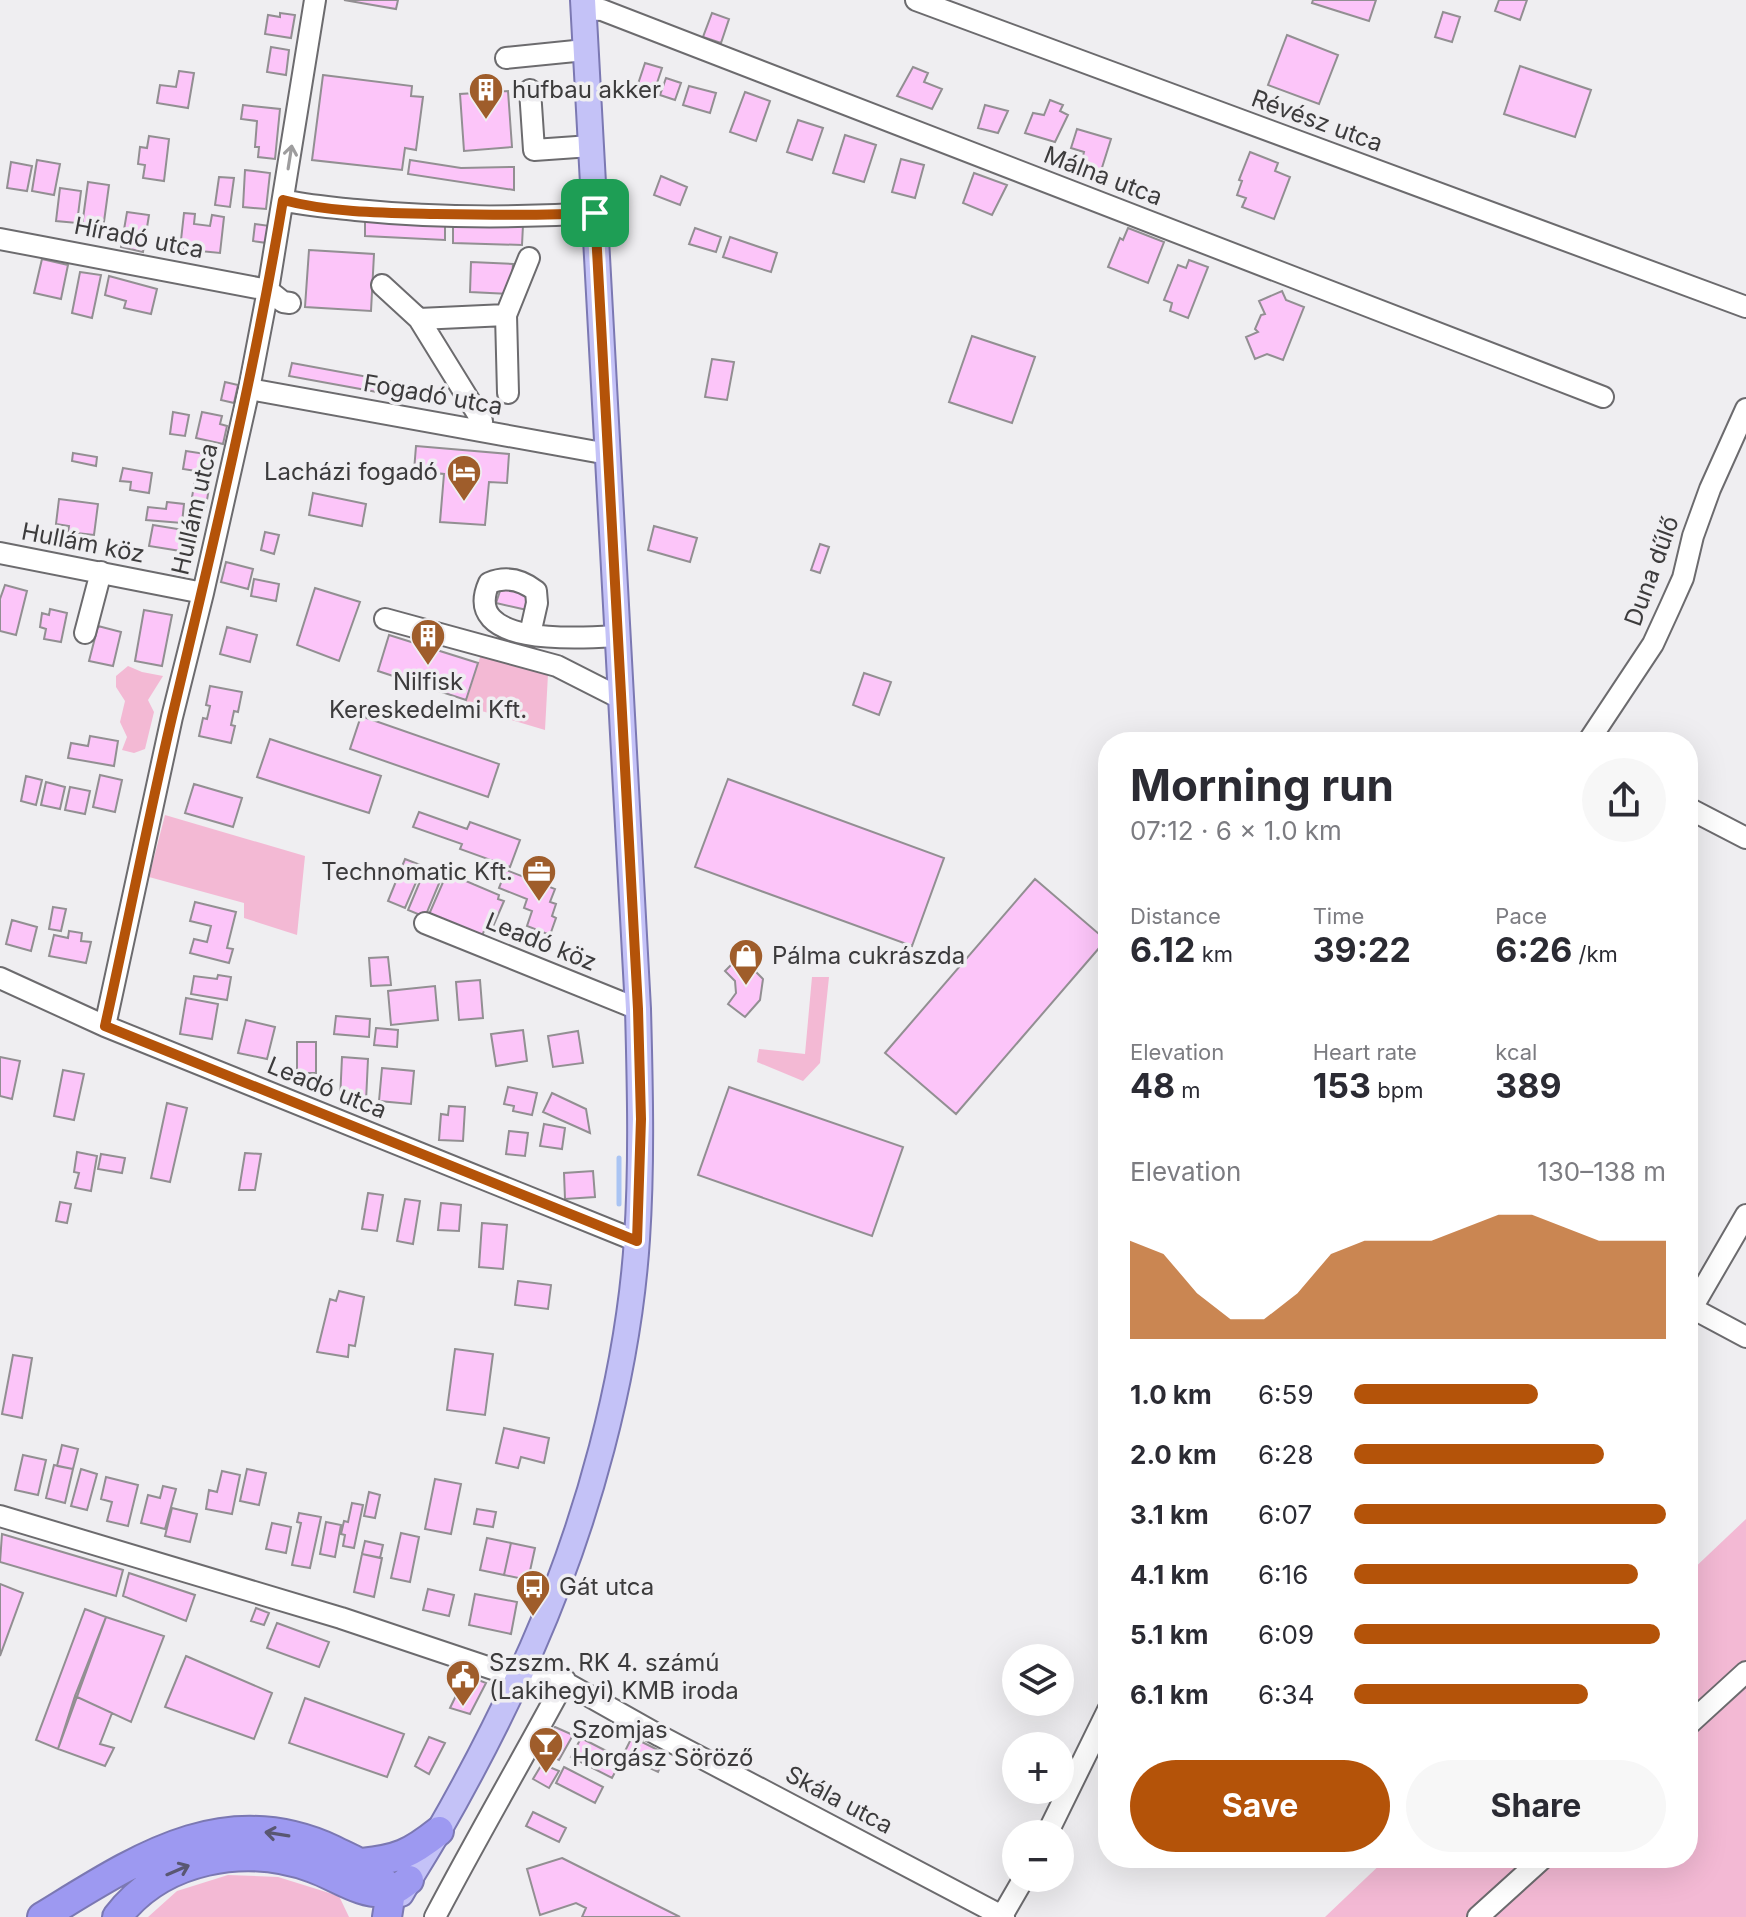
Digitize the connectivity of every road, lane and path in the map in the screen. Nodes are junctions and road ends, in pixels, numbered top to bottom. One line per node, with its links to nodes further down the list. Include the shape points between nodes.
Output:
1 (315, 0): 8 (street, Hullám utca, one-way to 1)
2 (916, 0): 15 (street, Révész utca)
3 (583, 4): 4 (main road); 20 (street, Málna utca)
4 (585, 50): 5 (street); 7 (main road)
5 (506, 58)
6 (530, 90): 7 (street, via 534,150)
7 (591, 146): 9 (main road)
8 (283, 200): 9 (street, via 391,213); 13 (street, Hullám utca)
9 (595, 213): 23 (main road)
10 (0, 239): 13 (street, Híradó utca)
11 (529, 258): 16 (street)
12 (382, 285): 17 (street)
13 (268, 290): 14 (street, Híradó utca); 18 (street, Hullám utca)
14 (290, 303)
15 (1746, 307)
16 (506, 315): 17 (street); 19 (street)
17 (419, 319): 22 (street, via 482,421)
18 (249, 389): 22 (street, Fogadó utca); 26 (street, Hullám utca)
19 (508, 393)
20 (1603, 397)
21 (1746, 409): 34 (street, Duna dűlő, via 1710,489 1683,578 1653,644)
22 (481, 429): 23 (street, Fogadó utca)
23 (608, 454): 30 (main road)
24 (0, 553): 25 (street, Hullám köz)
25 (101, 572): 26 (street, Hullám köz); 28 (street)
26 (203, 593): 40 (street, Hullám utca)
27 (385, 619): 32 (street)
28 (85, 633)
29 (530, 634): 31 (street)
30 (618, 636): 31 (street); 33 (main road)
31 (568, 639): 32 (street)
32 (566, 671): 33 (street)
33 (622, 699): 39 (main road)
34 (1595, 732)
35 (1698, 813): 36 (street)
36 (1746, 838)
37 (425, 923): 39 (street, Leadó köz)
38 (0, 978): 40 (street, Leadó utca)
39 (638, 1009): 42 (main road)
40 (105, 1026): 42 (street, Leadó utca)
41 (1746, 1215): 43 (street)
42 (637, 1241): 48 (main road, via 619,1367 591,1483)
43 (1698, 1294)
44 (1698, 1311): 45 (street)
45 (1746, 1337)
46 (0, 1516): 48 (street, via 502,1672)
47 (1746, 1672): 50 (street)
48 (521, 1673): 49 (street, Skála utca); 53 (main road)
49 (565, 1680): 61 (street); 62 (street, Skála utca, via 660,1736)
50 (1698, 1716)
51 (1098, 1736): 52 (street)
52 (1054, 1820)
53 (439, 1831): 55 (highway, via 413,1851); 57 (main road)
54 (1532, 1868): 63 (street)
55 (360, 1875): 57 (highway, via 380,1875); 58 (highway, one-way to 58, via 325,1846 292,1837 252,1831 199,1836 154,1851); 59 (highway, one-way to 55, via 141,1892 194,1863 235,1856 270,1858); 60 (highway)
56 (1016, 1892): 62 (street)
57 (394, 1901)
58 (42, 1917)
59 (117, 1917)
60 (369, 1917)
61 (435, 1917)
62 (1003, 1917)
63 (1478, 1917)

